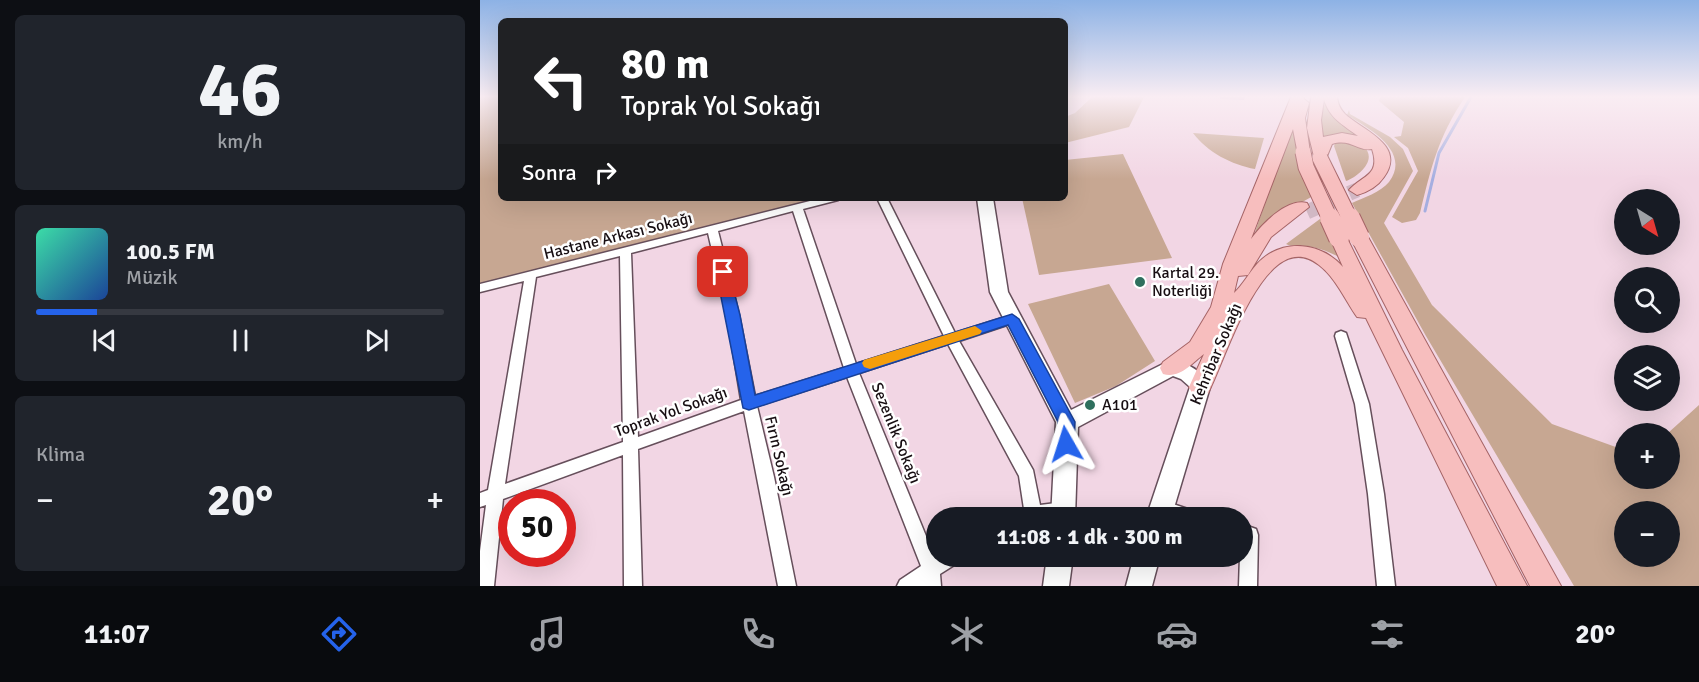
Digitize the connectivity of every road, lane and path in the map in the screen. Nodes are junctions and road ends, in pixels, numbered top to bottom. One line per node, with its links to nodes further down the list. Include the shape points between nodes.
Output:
1 (1287, 124): 16 (main road, via 1232,264)
2 (1299, 124): 12 (main road, bridge, via 1306,167)
3 (1313, 124): 5 (main road)
4 (1352, 124): 5 (main road, via 1381,151 1383,160 1378,176 1353,188 1373,159 1370,148 1355,139 1337,137 1326,141)
5 (1320, 159): 12 (main road, bridge)
6 (822, 201): 9 (street, Hastane Arkası Sokağı)
7 (883, 201): 19 (street)
8 (985, 201): 17 (main road, via 999,292)
9 (797, 207): 11 (street, Hastane Arkası Sokağı); 22 (street, Sezenlik Sokağı)
10 (1304, 209): 16 (main road, Kehribar Sokağı, via 1267,242)
11 (712, 228): 13 (street, Hastane Arkası Sokağı); 24 (street, Fırın Sokağı)
12 (1349, 238): 20 (main road); 46 (main road)
13 (625, 251): 14 (street, Hastane Arkası Sokağı); 26 (street)
14 (531, 275): 15 (street, Hastane Arkası Sokağı); 27 (street)
15 (480, 288)
16 (1228, 309): 20 (main road, via 1283,251 1312,252 1334,267); 21 (main road, via 1198,347); 23 (main road, Kehribar Sokağı)
17 (1012, 319): 19 (street, Toprak Yol Sokağı); 25 (main road)
18 (1341, 336): 44 (street, via 1362,404)
19 (951, 338): 22 (street, Toprak Yol Sokağı); 29 (street, via 1028,475)
20 (1391, 350): 45 (main road)
21 (1171, 368): 23 (main road, via 1189,373); 25 (main road)
22 (851, 369): 24 (street, Toprak Yol Sokağı); 36 (street, Sezenlik Sokağı)
23 (1200, 387): 31 (main road, Kehribar Sokağı)
24 (749, 403): 26 (street, Toprak Yol Sokağı); 39 (street, Fırın Sokağı)
25 (1066, 422): 30 (main road)
26 (630, 446): 27 (street, Toprak Yol Sokağı); 38 (street)
27 (495, 494): 28 (street, Toprak Yol Sokağı); 37 (street)
28 (480, 500)
29 (1028, 507)
30 (1064, 507)
31 (1161, 507)
32 (942, 567): 36 (street)
33 (1058, 567): 41 (main road)
34 (1144, 567): 42 (main road)
35 (1249, 567): 43 (street)
36 (931, 578): 40 (street)
37 (485, 586)
38 (633, 586)
39 (787, 586)
40 (906, 586)
41 (1056, 586)
42 (1139, 586)
43 (1248, 586)
44 (1386, 586)
45 (1512, 586)
46 (1546, 586)

